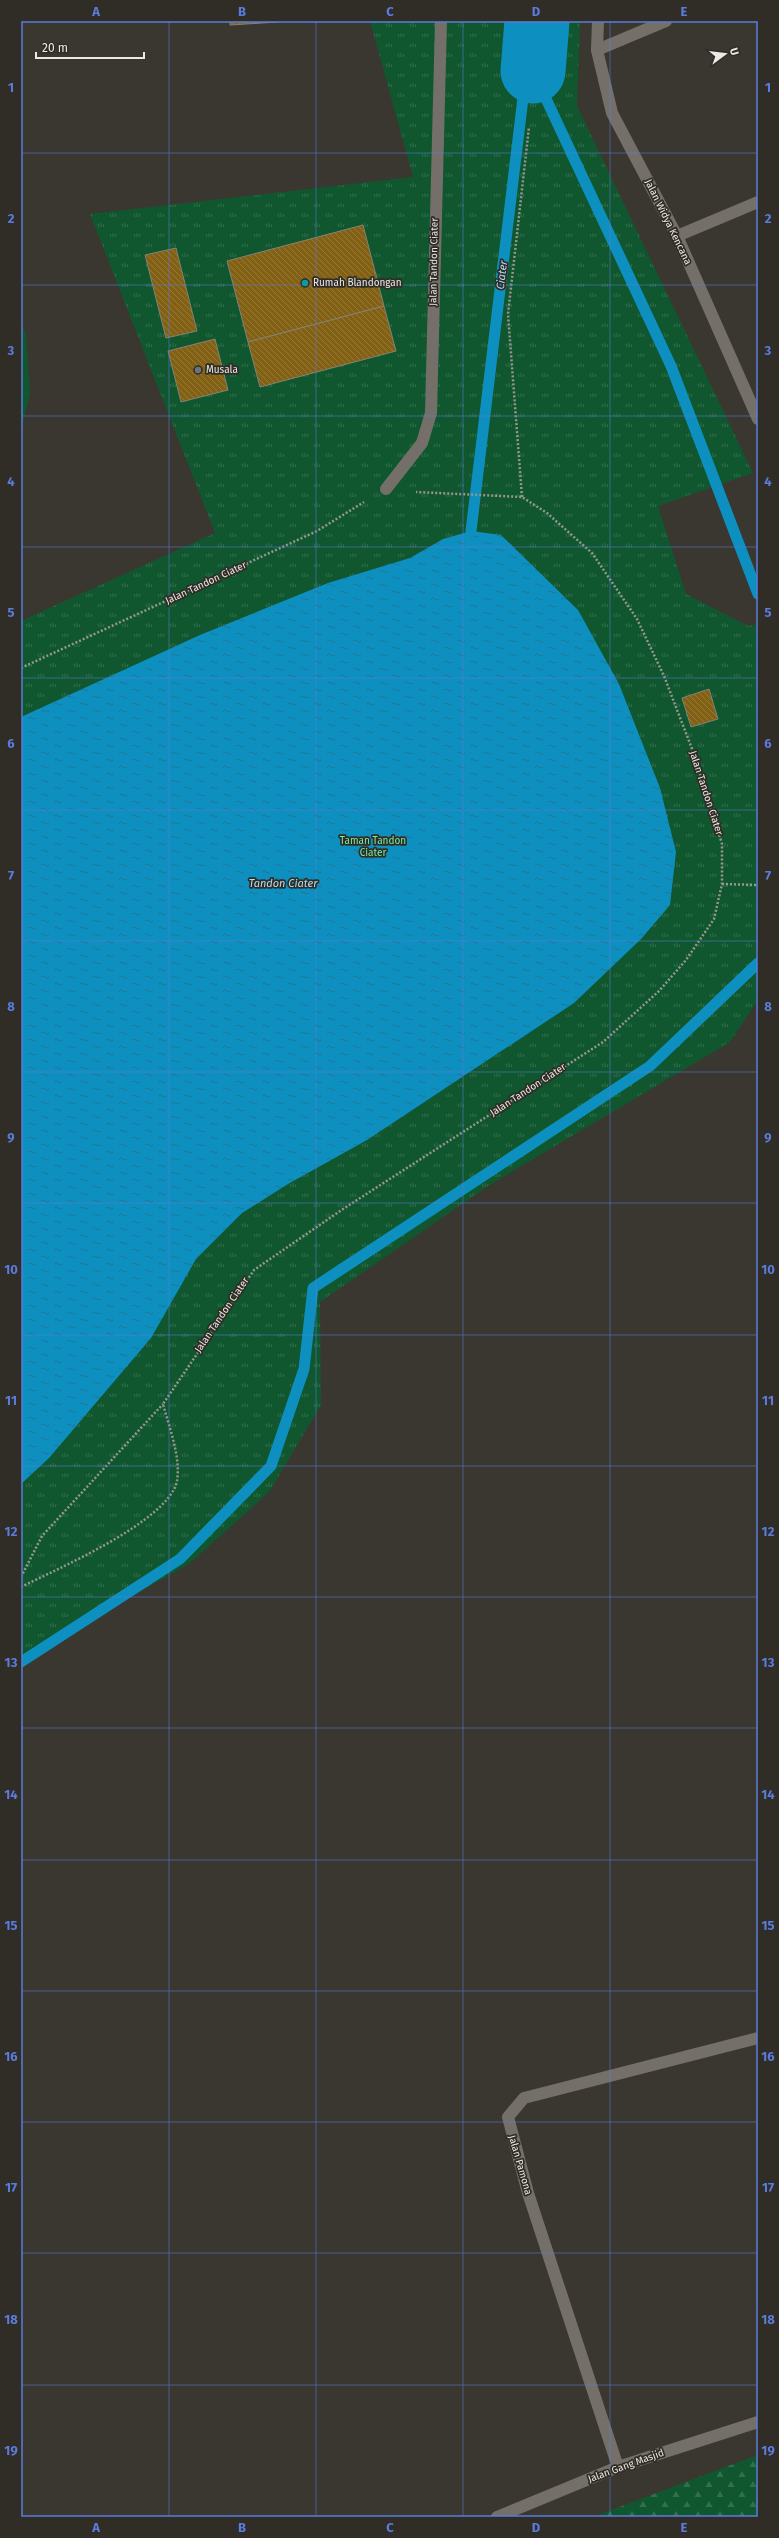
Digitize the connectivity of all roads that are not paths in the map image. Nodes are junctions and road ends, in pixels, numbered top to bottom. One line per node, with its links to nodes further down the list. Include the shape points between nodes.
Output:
1 (441, 21): 9 (street, Jalan Tandon Ciater, via 430,413 422,443)
2 (598, 21): 4 (street, Jalan Widya Kencana)
3 (666, 21): 4 (street)
4 (598, 50): 6 (street, Jalan Widya Kencana, via 612,113)
5 (758, 202): 6 (street)
6 (676, 236): 7 (street, Jalan Widya Kencana)
7 (755, 406): 8 (street, Jalan Widya Kencana)
8 (758, 419)
9 (386, 489)
10 (758, 2038): 12 (street, Jalan Pamona, via 524,2098 509,2113 507,2120 528,2193)
11 (758, 2422): 12 (street, Jalan Gang Masjid)
12 (618, 2467): 13 (street, Jalan Gang Masjid)
13 (497, 2517)

